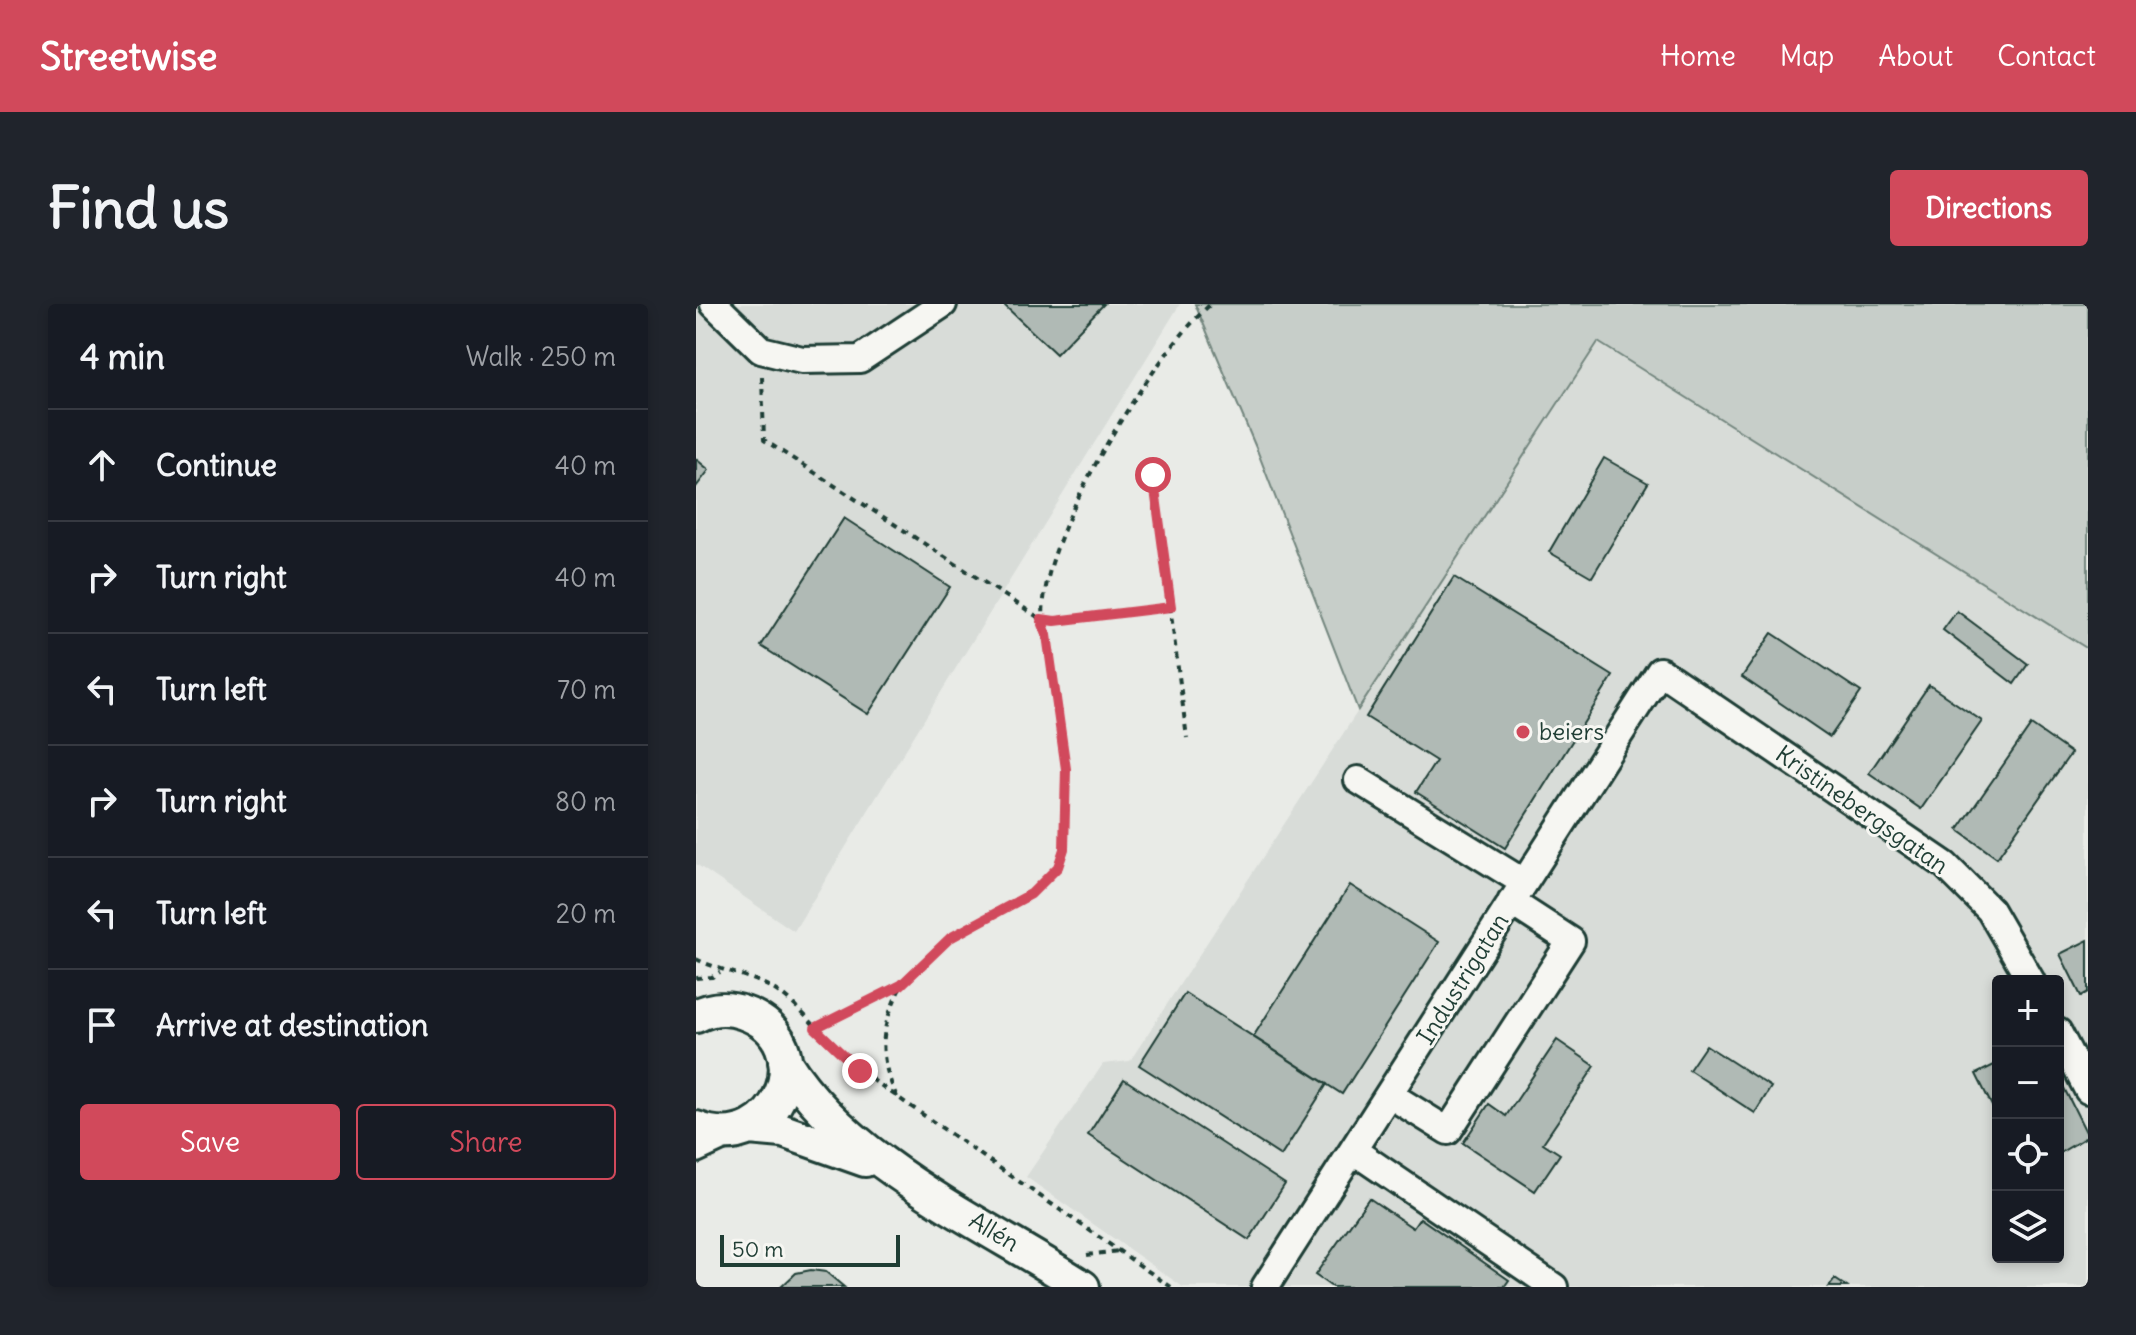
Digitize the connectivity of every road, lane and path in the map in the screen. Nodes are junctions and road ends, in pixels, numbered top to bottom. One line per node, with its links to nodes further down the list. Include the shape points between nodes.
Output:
1 (714, 304): 4 (street)
2 (943, 304): 4 (street, via 860,359 802,360)
3 (1211, 304): 7 (path, via 1166,350 1097,461 1051,564)
4 (761, 350): 7 (path, via 764,440)
5 (1153, 475): 6 (path)
6 (1171, 607): 7 (path); 9 (path)
7 (1041, 619): 15 (path, via 1066,769 1064,849 1058,867 1031,894 950,938)
8 (1660, 671): 11 (street, Industrigatan); 13 (street, Kristinebergsgatan, via 1945,865 1990,910)
9 (1187, 738)
10 (1358, 780): 11 (street)
11 (1517, 892): 20 (street, Industrigatan); 20 (street, via 1571,941 1448,1131)
12 (721, 971): 14 (path)
13 (2028, 975)
14 (696, 978)
15 (901, 985): 21 (path, via 882,1051); 21 (path, via 815,1028 834,1050)
16 (698, 1014): 18 (main road, Allén, via 725,1009 749,1015 769,1029)
17 (2064, 1044): 19 (street)
18 (785, 1062): 23 (main road, via 785,1085 775,1106); 26 (main road, Allén, via 805,1094)
19 (2088, 1090)
20 (1390, 1095): 25 (street, Industrigatan)
21 (897, 1097): 27 (path)
22 (696, 1128): 23 (main road, Allén)
23 (739, 1131): 24 (street); 26 (main road, Allén, via 783,1131 827,1143)
24 (696, 1149)
25 (1354, 1151): 30 (street, Industrigatan); 31 (street)
26 (905, 1177): 28 (main road, Allén)
27 (1118, 1251): 28 (path); 29 (path)
28 (1084, 1271)
29 (1171, 1287)
30 (1265, 1287)
31 (1554, 1287)

